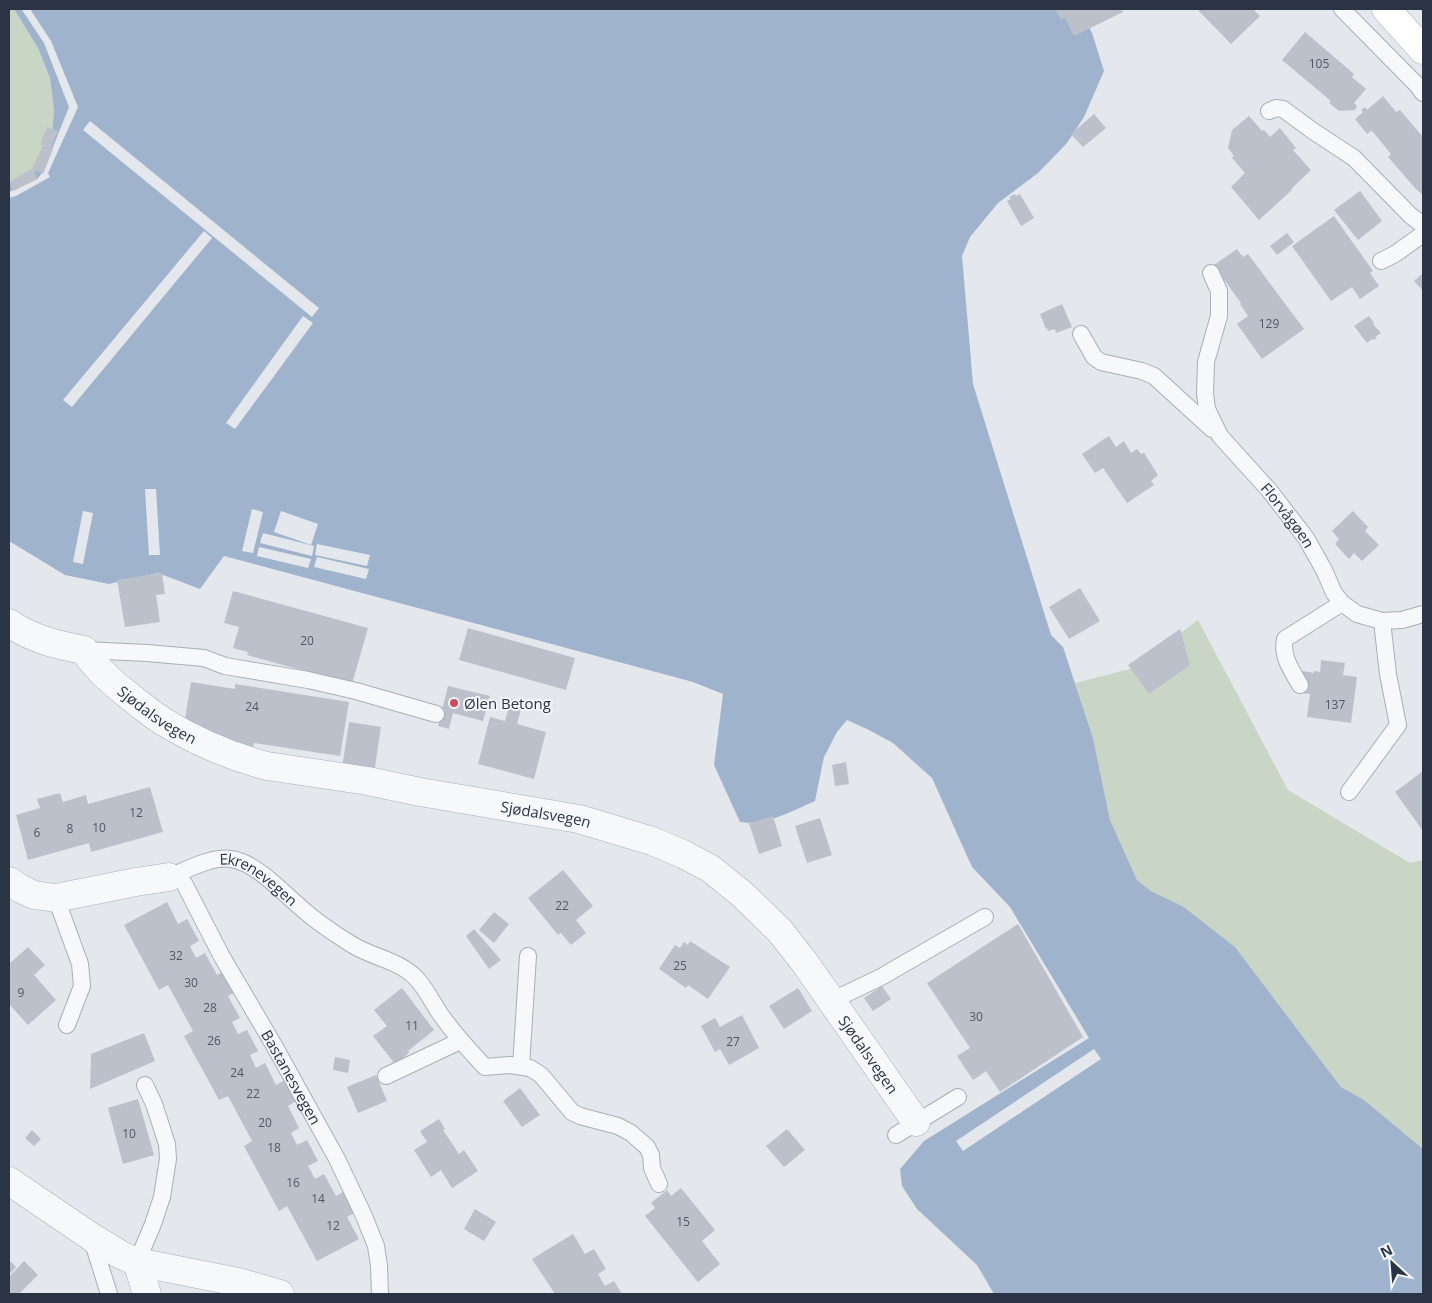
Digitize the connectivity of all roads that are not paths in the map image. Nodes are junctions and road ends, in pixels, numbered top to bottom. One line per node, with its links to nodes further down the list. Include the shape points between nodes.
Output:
1 (1342, 9): 4 (lane)
2 (1386, 9): 3 (main road)
3 (1423, 50)
4 (1423, 93)
5 (1269, 111): 6 (lane, via 1283,109 1354,158)
6 (1423, 225)
7 (1423, 234): 8 (lane)
8 (1381, 261)
9 (1211, 273): 11 (lane, Florvågøen, via 1218,291 1219,316 1206,362 1205,393 1207,409)
10 (1081, 334): 11 (lane, Florvågøen, via 1094,357 1101,362 1142,370 1154,376)
11 (1220, 436): 12 (lane, Florvågøen, via 1269,490 1306,538)
12 (1342, 603): 14 (lane, Florvågøen, via 1357,614); 17 (lane, via 1286,638 1284,654)
13 (1423, 614): 14 (lane, Florvågøen)
14 (1382, 621): 19 (lane, via 1398,725)
15 (9, 623): 16 (street, via 39,639)
16 (84, 650): 18 (lane, via 204,658 225,666 356,691); 25 (street, Sjødalsvegen, via 113,684 163,722 252,762 579,819 683,854 711,870 759,910 800,957)
17 (1300, 684)
18 (436, 714)
19 (1349, 792)
20 (169, 877): 22 (street, Ekrenevegen); 27 (lane, Ekrenevegen, via 217,859 242,862 261,873 300,908 352,945 414,976); 40 (lane, Bastanesvegen, via 180,879 185,885 337,1160 376,1246)
21 (9, 881): 22 (street, Ekrenevegen, via 34,895)
22 (56, 898): 26 (lane, via 80,964 82,986)
23 (985, 917): 25 (lane, via 881,977)
24 (528, 956): 28 (lane)
25 (831, 1001): 32 (street, Sjødalsvegen)
26 (67, 1025)
27 (460, 1041): 28 (lane, Ekrenevegen, via 485,1067); 29 (lane)
28 (521, 1066): 34 (lane, Ekrenevegen, via 541,1075 572,1112 631,1133 647,1147)
29 (386, 1076)
30 (145, 1085): 36 (lane, via 167,1144 168,1159 162,1197)
31 (958, 1097): 32 (lane)
32 (906, 1128)
33 (9, 1181): 35 (street)
34 (660, 1184)
35 (93, 1238): 36 (street); 37 (lane)
36 (136, 1262): 38 (street); 39 (street, via 238,1282)
37 (109, 1294)
38 (147, 1294)
39 (280, 1294)
40 (380, 1294)

